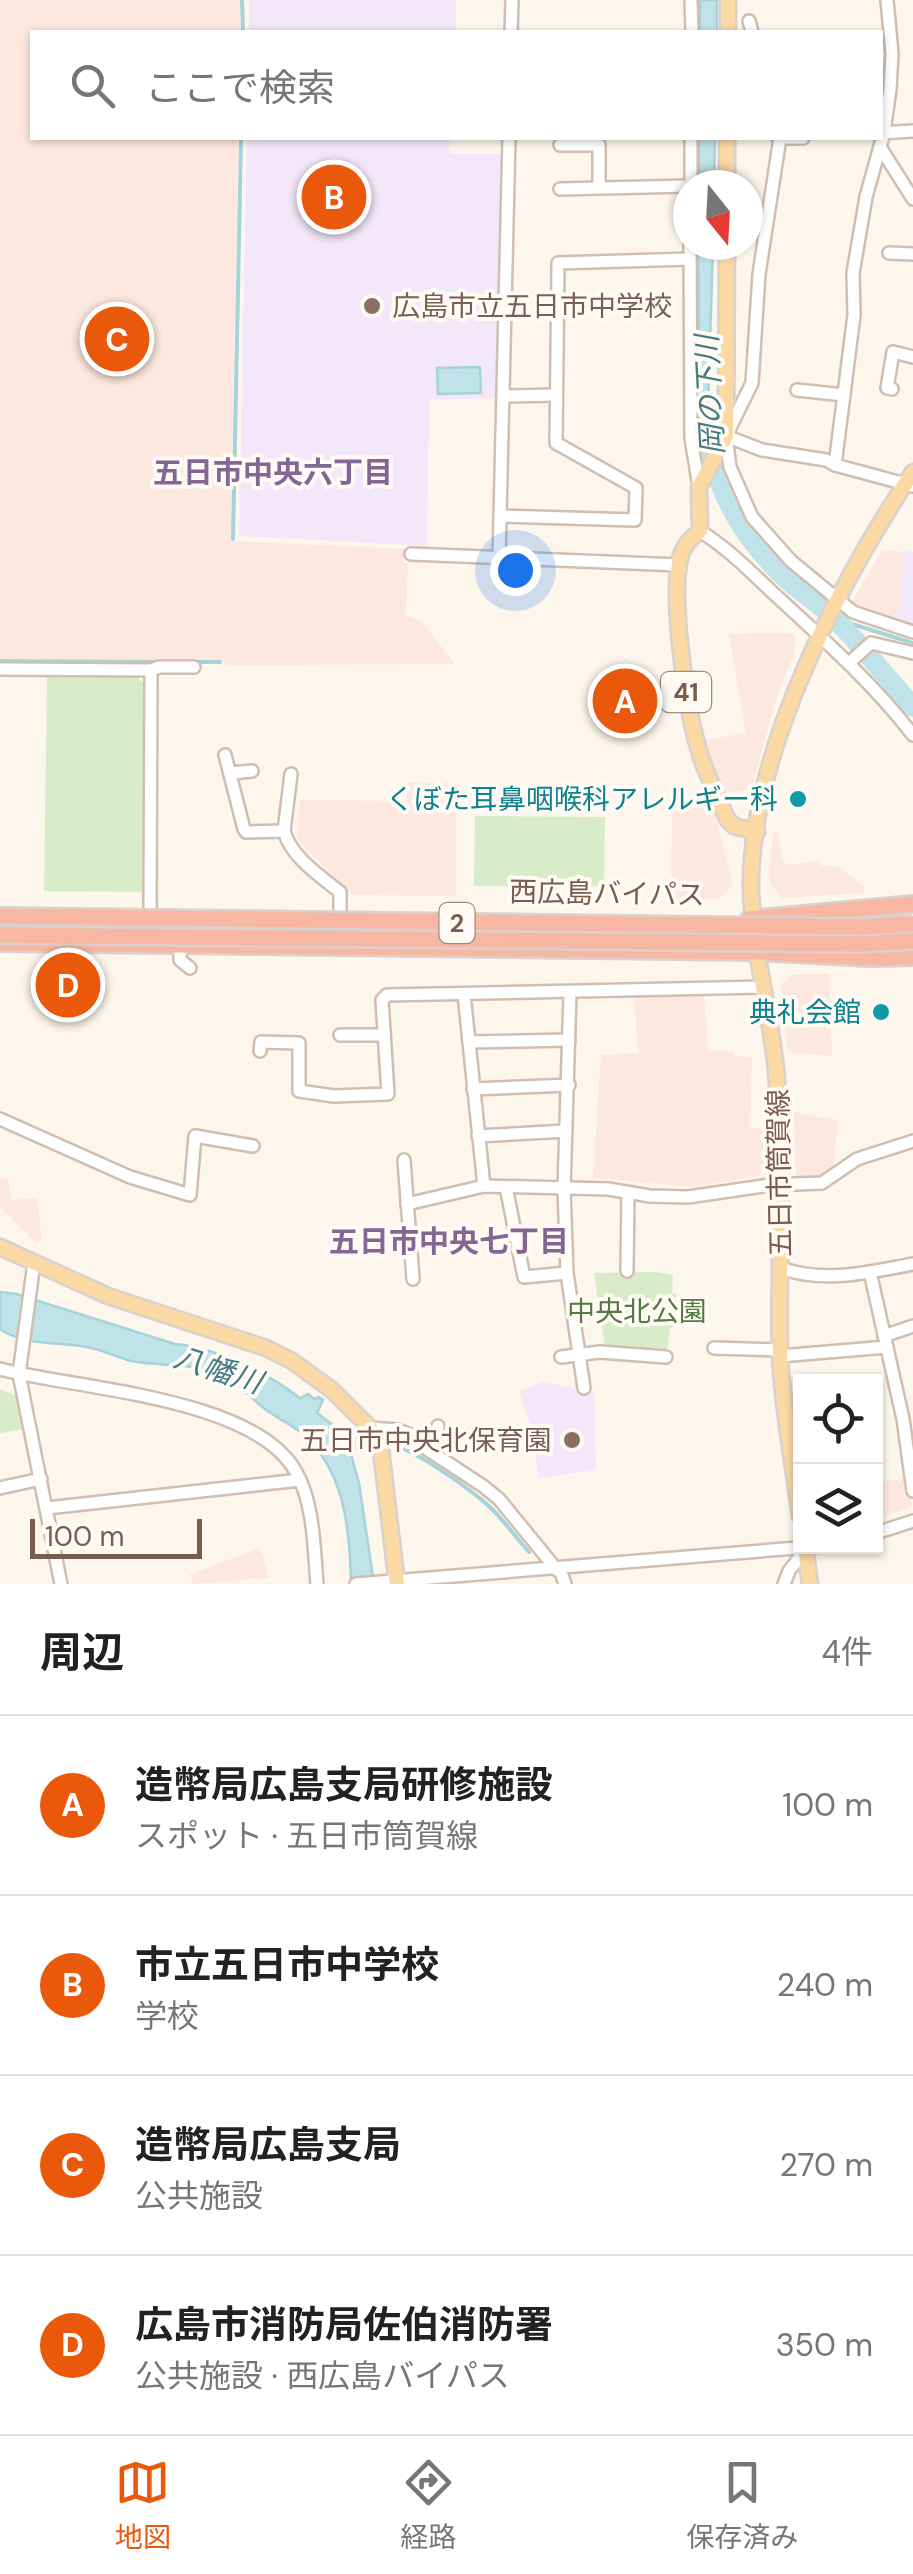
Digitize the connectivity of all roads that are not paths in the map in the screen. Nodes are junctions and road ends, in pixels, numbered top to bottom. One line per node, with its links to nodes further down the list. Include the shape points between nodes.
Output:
1 (512, 0): 5 (street)
2 (691, 0): 6 (street)
3 (728, 0): 7 (main road)
4 (887, 0): 8 (street)
5 (511, 30)
6 (692, 30)
7 (728, 30)
8 (886, 76): 9 (street)
9 (883, 113)
10 (913, 131): 11 (street)
11 (883, 137)
12 (509, 140): 34 (street)
13 (692, 140): 19 (street)
14 (727, 140): 20 (main road)
15 (779, 140): 35 (street, via 752,383)
16 (880, 140): 33 (street, via 853,273)
17 (883, 140): 24 (street)
18 (560, 145): 22 (street, via 599,145)
19 (690, 170)
20 (727, 170)
21 (673, 185): 22 (street)
22 (599, 187): 23 (street)
23 (560, 188)
24 (913, 200)
25 (889, 253): 26 (street)
26 (913, 254)
27 (690, 260): 32 (street, via 558,264); 38 (street, via 691,438)
28 (727, 260): 35 (main road)
29 (913, 357): 30 (street, via 893,352 887,388)
30 (892, 389)
31 (797, 390): 33 (street)
32 (556, 395): 34 (street); 39 (street, via 556,443 636,488 635,520)
33 (844, 395): 36 (street)
34 (503, 396): 39 (street)
35 (724, 441): 36 (street); 38 (main road); 44 (street, via 752,517)
36 (835, 465): 37 (street)
37 (910, 480): 44 (main road, 五日市筒賀線)
38 (701, 483): 40 (main road)
39 (500, 516): 42 (street)
40 (700, 531): 43 (main road); 45 (street)
41 (410, 554): 42 (street)
42 (499, 559): 43 (street)
43 (679, 565): 58 (main road, 41, via 683,664 695,738 727,818)
44 (835, 600): 45 (main road, 五日市筒賀線); 46 (street)
45 (822, 630): 48 (street); 58 (main road, 五日市筒賀線, via 780,734)
46 (913, 632)
47 (913, 653): 48 (street, via 871,642)
48 (852, 660): 52 (street)
49 (194, 667): 51 (street)
50 (0, 668): 51 (street)
51 (151, 670): 60 (street)
52 (913, 735)
53 (225, 755): 55 (street)
54 (252, 771): 55 (street)
55 (230, 773): 57 (street, via 246,832)
56 (291, 774): 57 (street)
57 (284, 831): 62 (street, via 300,857 340,892)
58 (758, 832): 63 (main road, 五日市筒賀線)
59 (911, 904): 63 (highway, 西広島バイパス / 2)
60 (150, 912): 61 (highway, 西広島バイパス / 2); 62 (highway, 西広島バイパス / 2)
61 (0, 913): 64 (highway, 西広島バイパス / 2, bridge)
62 (340, 914): 63 (highway, 西広島バイパス / 2)
63 (754, 920): 69 (main road, 五日市筒賀線)
64 (913, 924)
65 (0, 934): 66 (highway, 西広島バイパス / 2, bridge)
66 (913, 941)
67 (0, 944): 68 (highway, 西広島バイパス / 2)
68 (180, 946): 69 (highway, 西広島バイパス / 2); 71 (street, via 180,960)
69 (758, 952): 70 (highway, 西広島バイパス / 2); 72 (main road, 五日市筒賀線)
70 (913, 957)
71 (190, 968)
72 (762, 987): 73 (street); 88 (main road, 五日市筒賀線, via 776,1071)
73 (570, 993): 74 (street); 77 (street)
74 (464, 994): 76 (street, via 387,995); 78 (street)
75 (340, 1035): 76 (street)
76 (384, 1035): 79 (street, via 388,1094 300,1092 299,1043 261,1042)
77 (569, 1040): 78 (street); 80 (street)
78 (468, 1042): 81 (street)
79 (260, 1051)
80 (569, 1085): 81 (street); 83 (street)
81 (473, 1089): 84 (street)
82 (0, 1119): 86 (street, via 130,1177 190,1195 195,1136)
83 (566, 1131): 84 (street); 91 (street)
84 (478, 1136): 89 (street)
85 (913, 1140): 88 (street, via 857,1159 826,1182)
86 (253, 1146)
87 (404, 1160): 93 (street)
88 (781, 1184): 92 (street, via 700,1197); 97 (main road, 五日市筒賀線)
89 (484, 1186): 90 (street); 93 (street)
90 (506, 1187): 91 (street); 100 (street, via 524,1277)
91 (564, 1190): 92 (street); 100 (street)
92 (628, 1193): 98 (street)
93 (407, 1204): 101 (street)
94 (0, 1246): 96 (main road)
95 (913, 1264): 99 (street)
96 (33, 1267): 109 (street); 113 (main road, via 266,1348 309,1372)
97 (781, 1268): 99 (street, via 804,1276); 105 (main road, 五日市筒賀線)
98 (628, 1271)
99 (870, 1272): 103 (street)
100 (567, 1273): 106 (street)
101 (413, 1279)
102 (913, 1326): 103 (street)
103 (885, 1341): 105 (street); 119 (street)
104 (714, 1348): 105 (street)
105 (780, 1353): 115 (main road, 五日市筒賀線)
106 (578, 1354): 107 (street); 108 (street); 111 (street)
107 (666, 1357)
108 (562, 1358)
109 (20, 1367): 110 (street); 116 (street); 117 (street, via 215,1417 264,1439)
110 (0, 1368)
111 (584, 1388)
112 (438, 1426): 114 (street)
113 (372, 1430): 114 (street, via 398,1430); 128 (main road, via 381,1450)
114 (430, 1451): 126 (street, via 499,1498)
115 (794, 1464)
116 (41, 1480): 118 (street); 120 (street)
117 (300, 1480): 120 (street); 130 (street)
118 (0, 1488)
119 (913, 1491)
120 (47, 1508): 129 (street)
121 (913, 1521): 122 (street)
122 (883, 1531)
123 (793, 1550): 126 (street)
124 (805, 1554): 133 (street)
125 (811, 1554): 134 (main road)
126 (559, 1570): 128 (street); 132 (street)
127 (379, 1582): 128 (street); 131 (street)
128 (397, 1582)
129 (61, 1584)
130 (318, 1584)
131 (356, 1584)
132 (565, 1584)
133 (784, 1584)
134 (810, 1584)

